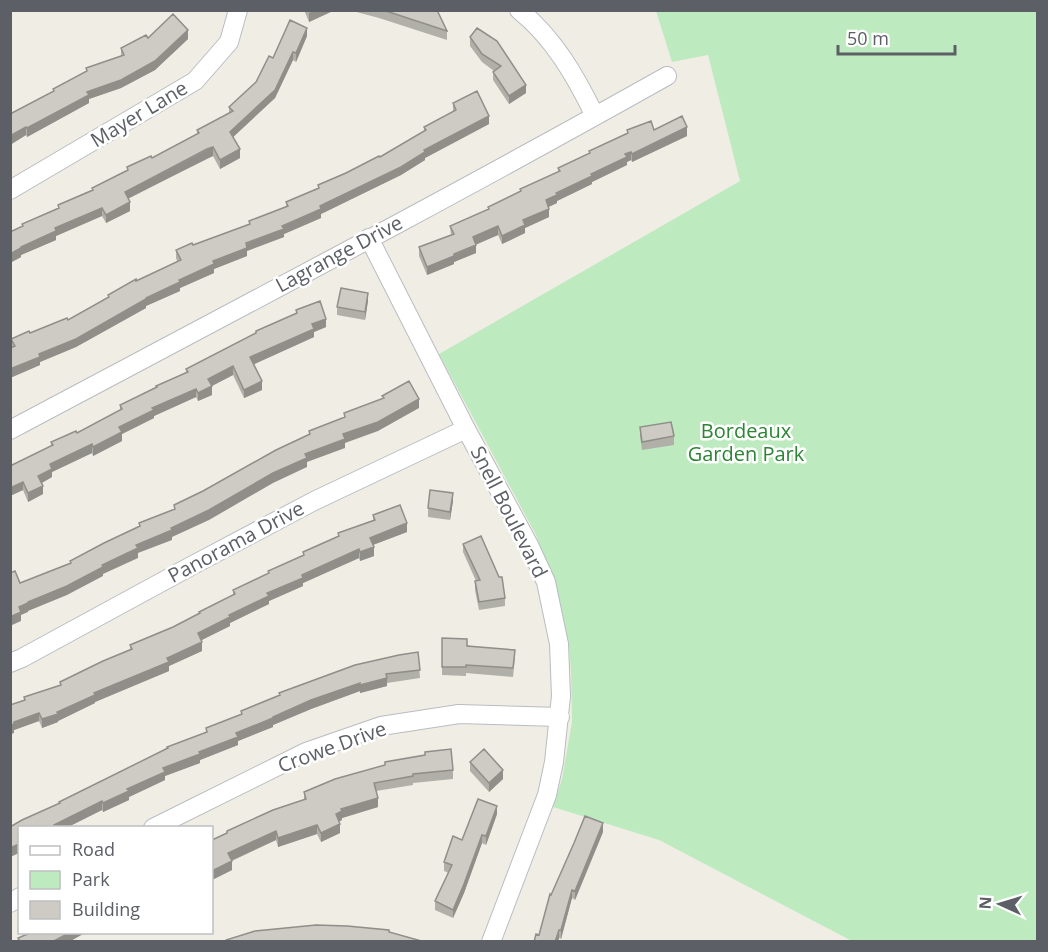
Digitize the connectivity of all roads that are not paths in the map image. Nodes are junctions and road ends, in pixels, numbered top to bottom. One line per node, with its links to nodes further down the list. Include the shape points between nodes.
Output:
1 (238, 10): 5 (street, Mayer Lane, via 229,42 195,81)
2 (519, 10): 4 (street, via 548,38 578,81)
3 (667, 76): 4 (street, Lagrange Drive)
4 (595, 116): 6 (street, Lagrange Drive)
5 (10, 190)
6 (369, 238): 7 (street, Snell Boulevard); 8 (street, Lagrange Drive)
7 (466, 429): 9 (street, Panorama Drive, via 314,501); 10 (street, Snell Boulevard, via 546,582 559,644)
8 (10, 430)
9 (10, 663)
10 (560, 717): 11 (street, Crowe Drive, via 459,714 381,726 306,752); 12 (street, Snell Boulevard, via 547,795)
11 (157, 826)
12 (490, 942)

